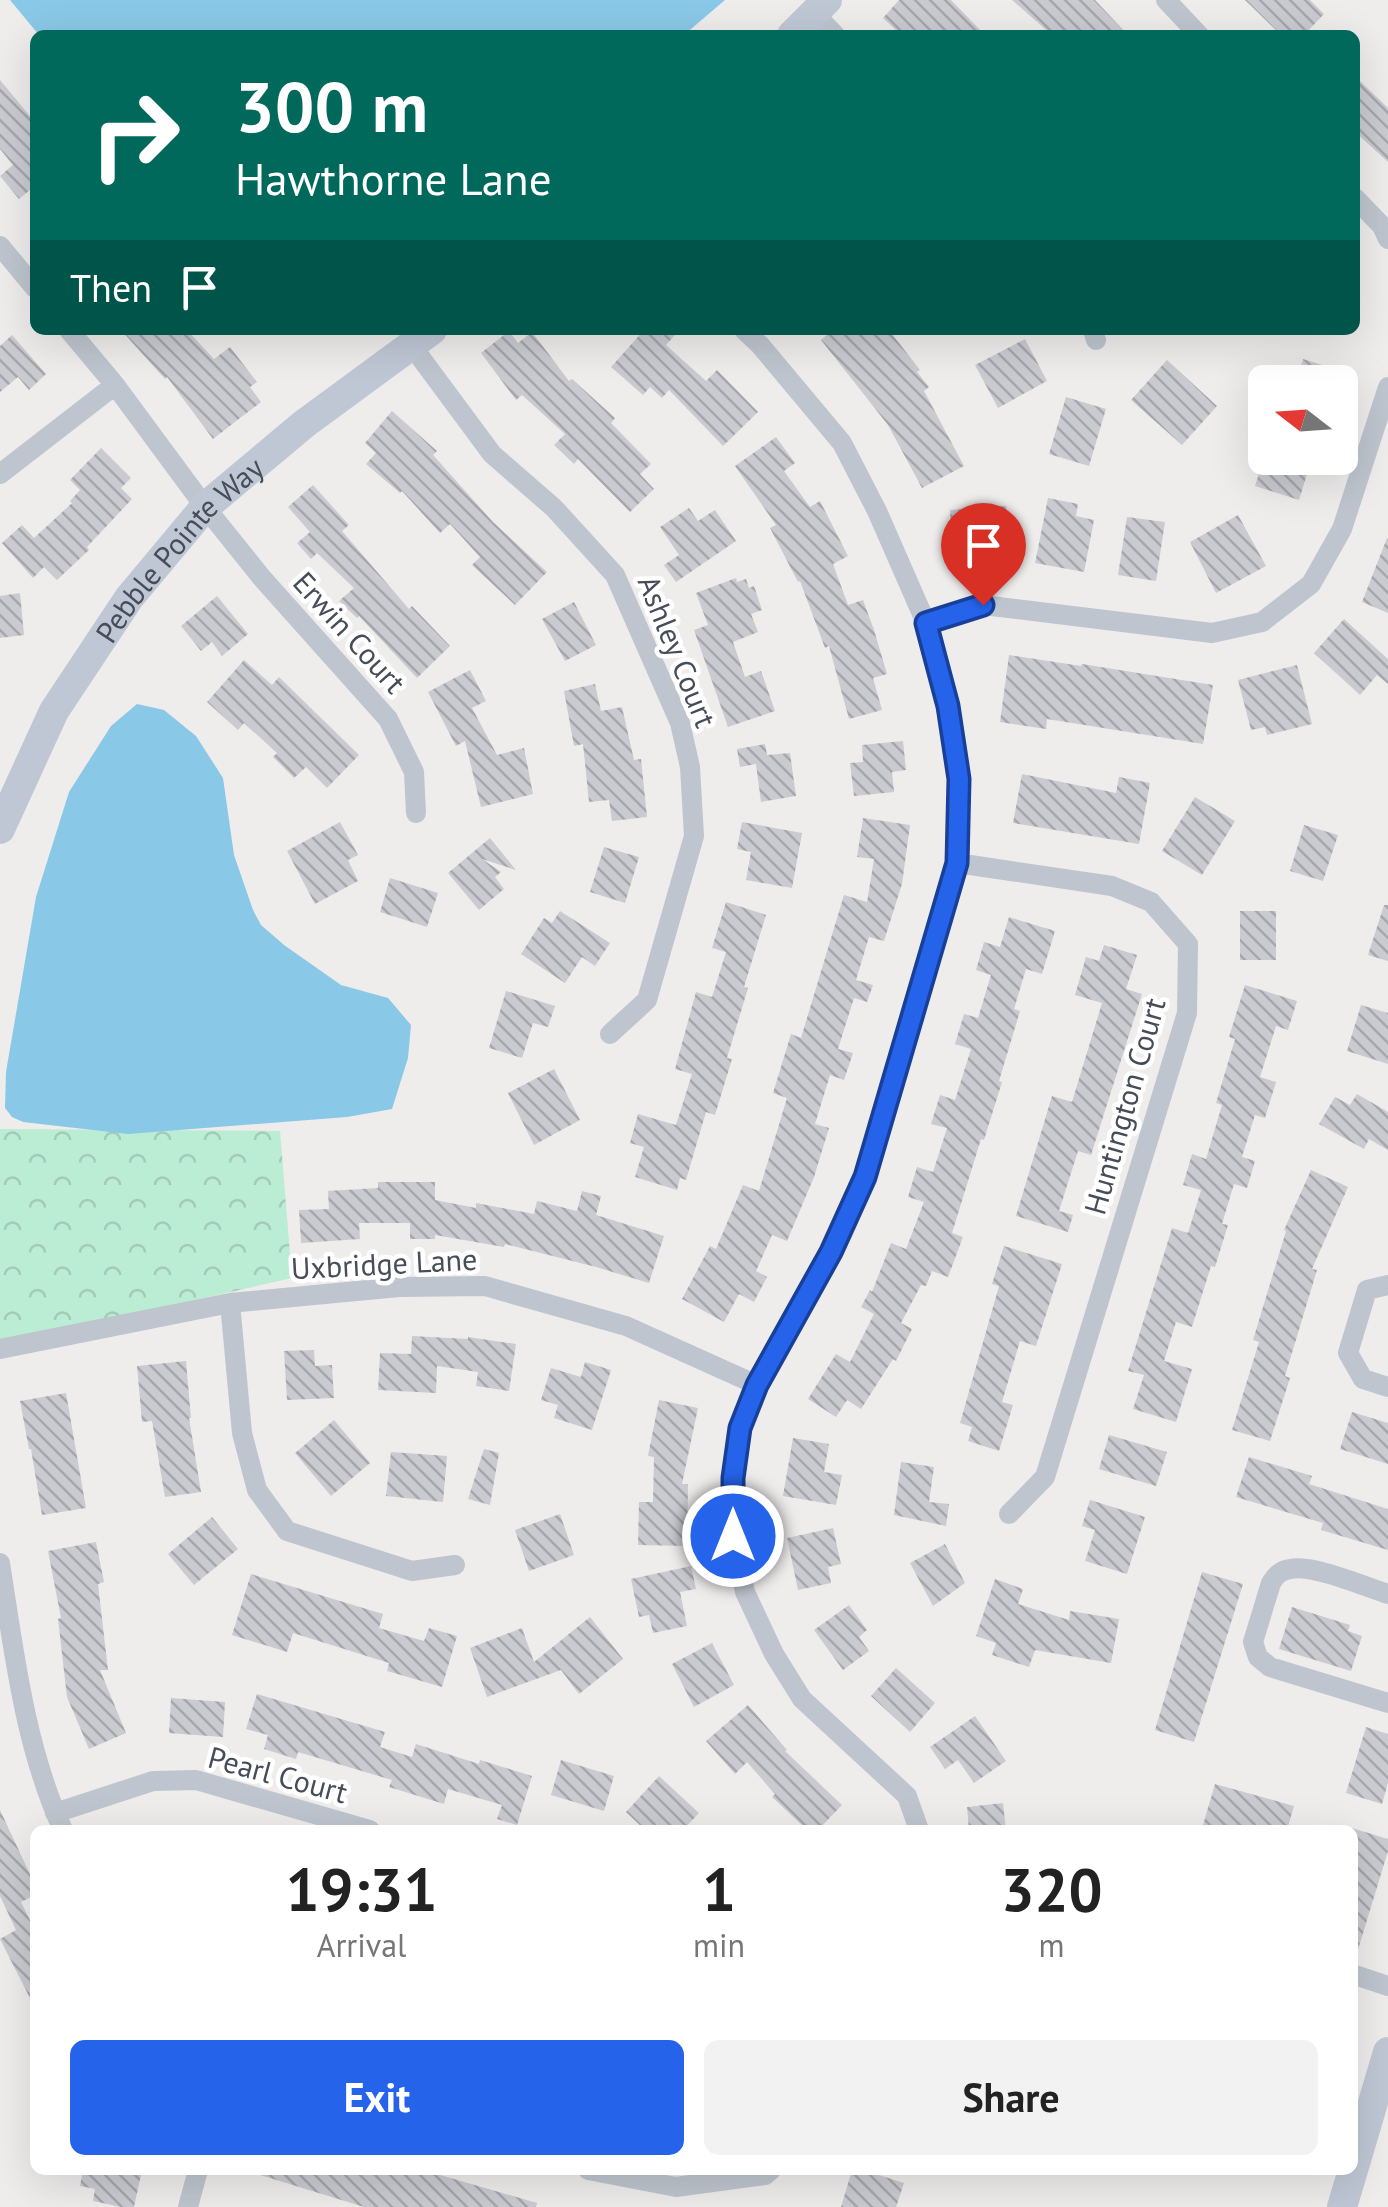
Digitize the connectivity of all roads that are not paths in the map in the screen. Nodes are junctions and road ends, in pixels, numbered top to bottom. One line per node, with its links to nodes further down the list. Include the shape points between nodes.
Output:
1 (1166, 0): 4 (street)
2 (826, 16): 3 (street)
3 (801, 30)
4 (1194, 30)
5 (1360, 203): 6 (street)
6 (1388, 240)
7 (0, 246): 8 (street)
8 (30, 282)
9 (73, 335): 12 (street, Erwin Court)
10 (749, 335): 16 (street, via 842,443)
11 (422, 338): 15 (street, Pebble Pointe Way); 20 (street, Ashley Court, via 492,454 615,575 680,723 694,836 647,1000)
12 (115, 386): 14 (street); 15 (street, Erwin Court)
13 (1388, 388): 16 (street, via 1342,528 1311,584 1262,622 1212,633 983,605)
14 (0, 474)
15 (206, 507): 17 (street, Erwin Court, via 388,719 414,772); 18 (street, Pebble Pointe Way, via 130,598 54,711)
16 (926, 623): 19 (street, via 959,779)
17 (416, 813)
18 (0, 829)
19 (957, 863): 24 (street, via 865,1177); 26 (street, Huntington Court, via 1112,886 1152,902 1188,944 1187,1013 1045,1477)
20 (610, 1034)
21 (1388, 1285): 25 (street, via 1366,1290 1348,1353 1364,1379)
22 (230, 1303): 23 (street, Uxbridge Lane); 24 (street, Uxbridge Lane, via 485,1286 626,1326); 28 (street, via 242,1433 257,1490 287,1532 412,1571)
23 (0, 1348)
24 (757, 1385): 33 (street, via 740,1428 733,1478 733,1536 745,1592 802,1699 907,1796)
25 (1388, 1387)
26 (1009, 1514)
27 (0, 1564): 31 (street, via 34,1746)
28 (455, 1565)
29 (1388, 1594): 30 (street, via 1291,1568 1276,1574 1254,1642 1270,1667)
30 (1388, 1702)
31 (59, 1821): 32 (street, Pearl Court, via 153,1781 196,1780)
32 (353, 1825)
33 (917, 1825)
34 (1358, 1976): 35 (street)
35 (1388, 1986)
36 (1388, 2052): 37 (street)
37 (1358, 2153)
38 (197, 2175): 42 (street)
39 (614, 2175): 40 (street, via 676,2187)
40 (765, 2175)
41 (1351, 2175): 43 (street)
42 (188, 2207)
43 (1342, 2207)

